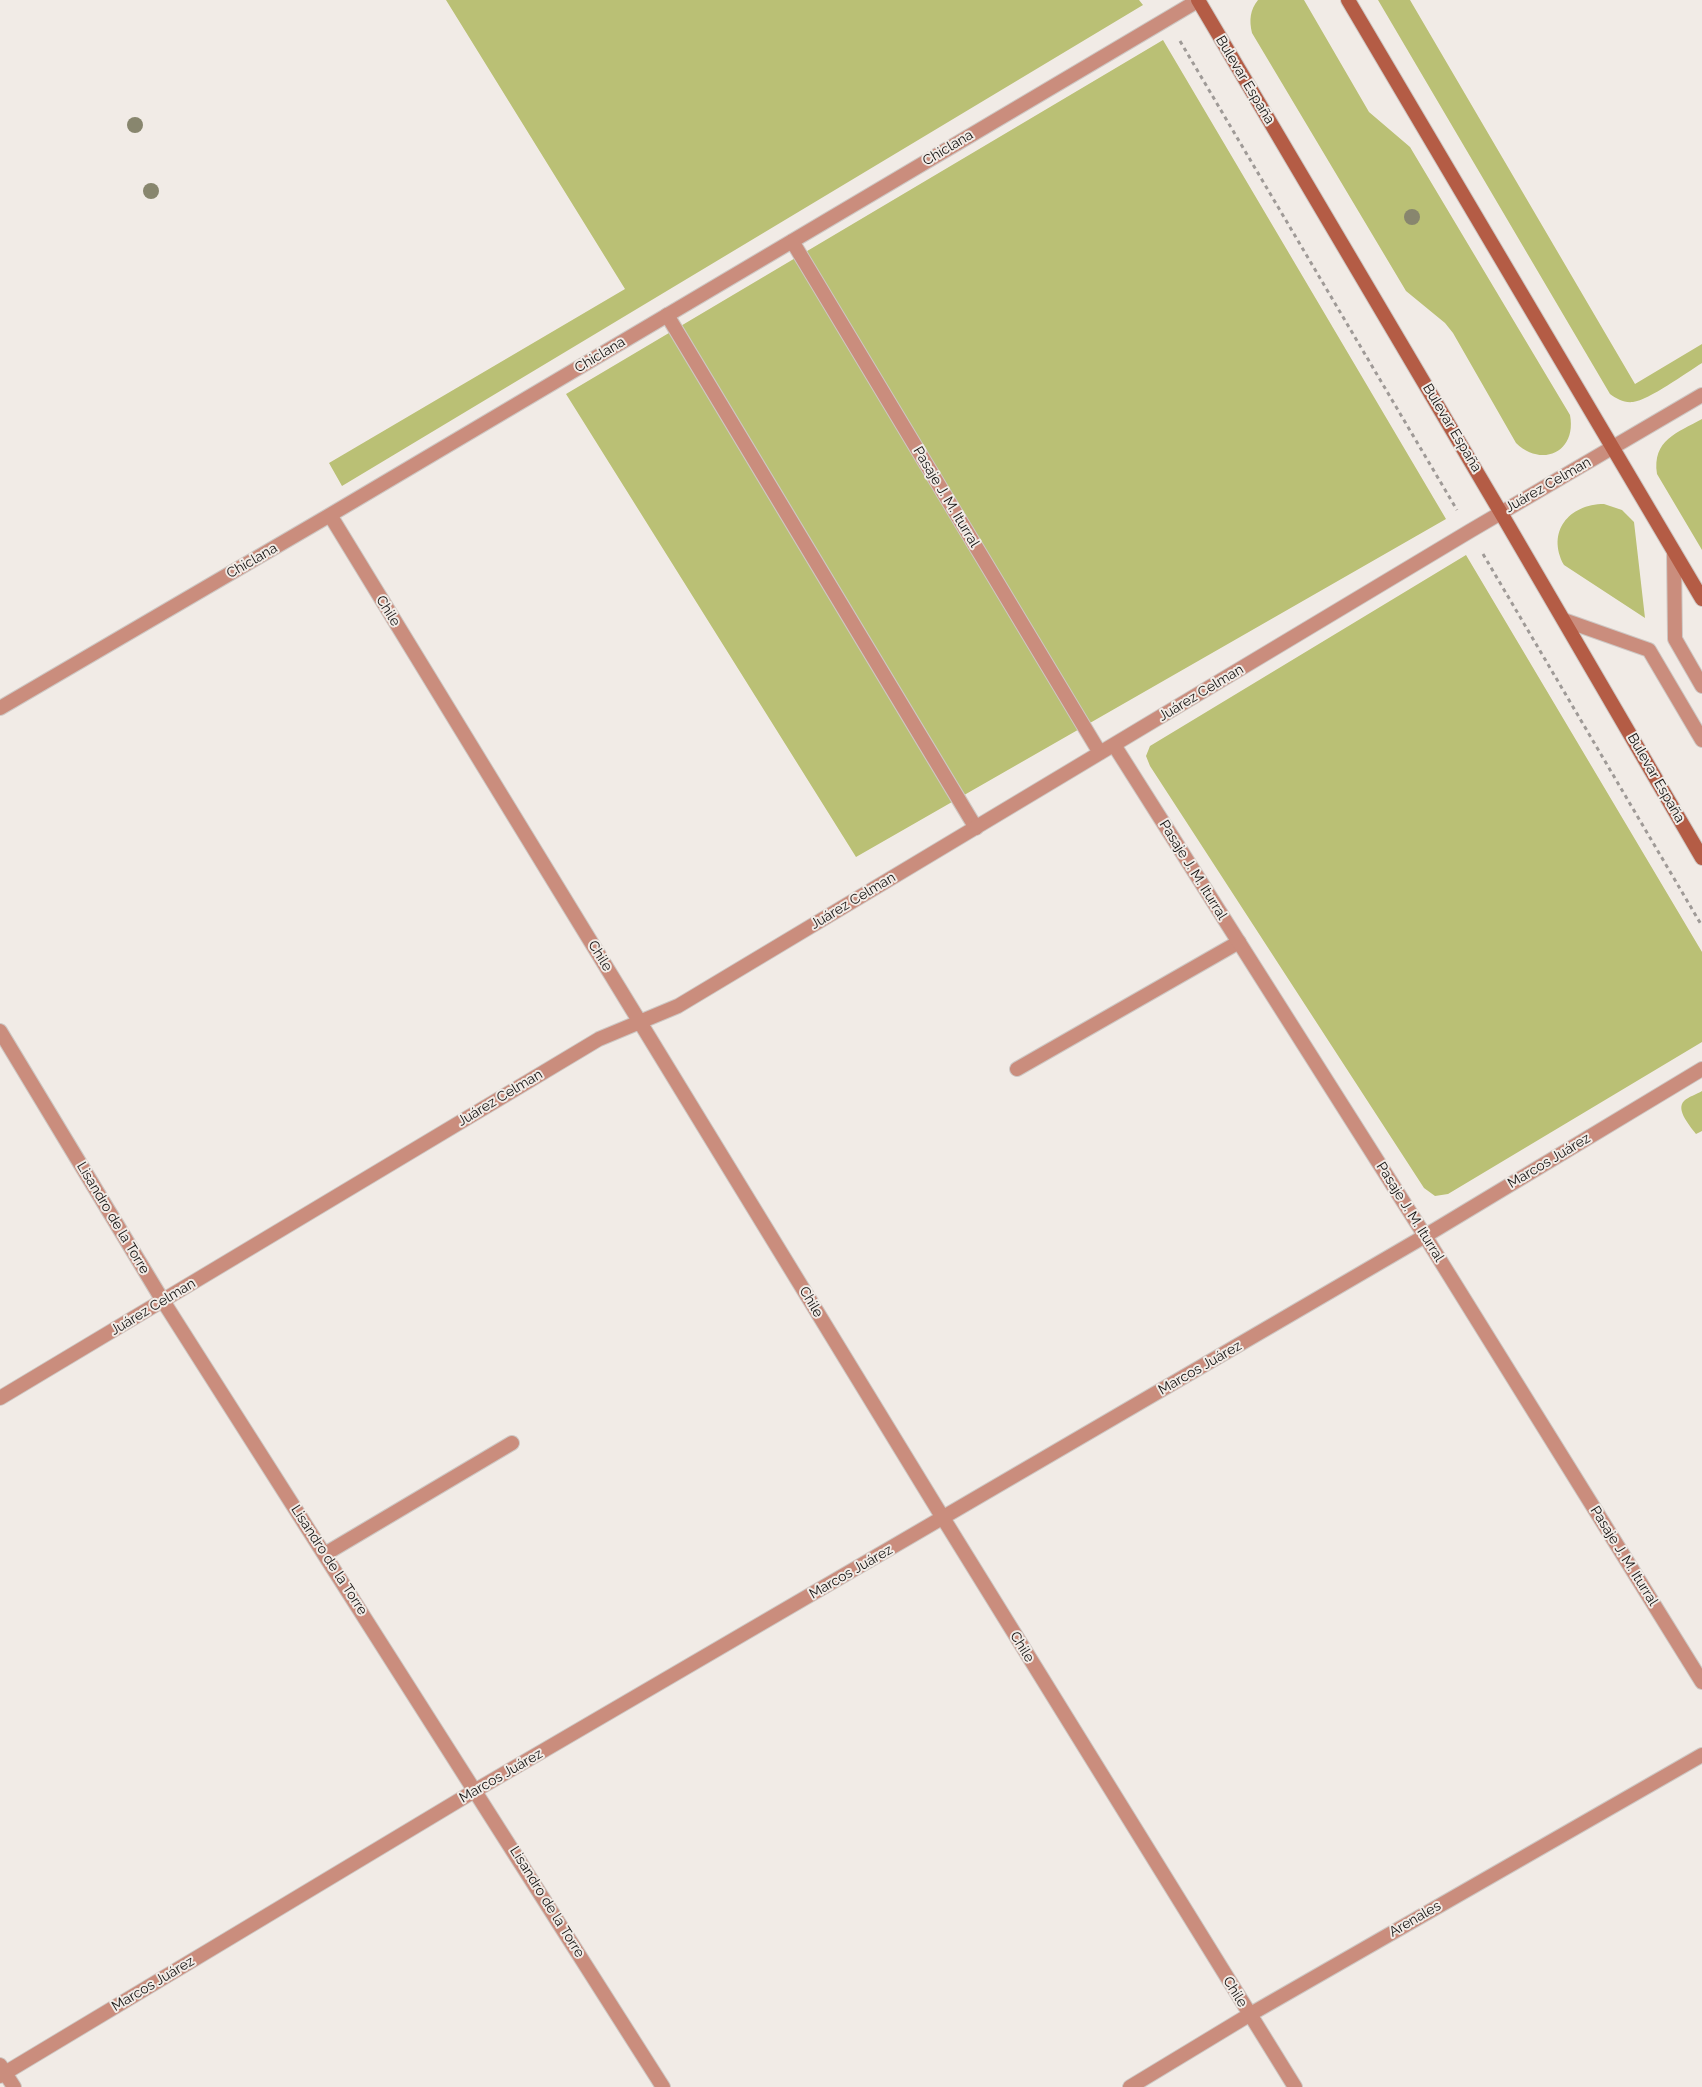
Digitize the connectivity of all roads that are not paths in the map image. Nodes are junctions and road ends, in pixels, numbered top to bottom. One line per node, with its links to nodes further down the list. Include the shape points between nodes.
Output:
1 (1199, 0): 3 (street, Chiclana); 7 (main road, Bulevar España)
2 (1348, 0): 6 (main road)
3 (792, 241): 4 (street, Chiclana); 16 (street, Pasaje J. M. Iturral)
4 (668, 315): 8 (street, Chiclana); 17 (street)
5 (1702, 395): 6 (street, Juárez Celman)
6 (1614, 447): 7 (street, Juárez Celman); 9 (main road)
7 (1502, 513): 11 (main road, Bulevar España); 15 (street, Juárez Celman)
8 (330, 515): 13 (street, Chiclana); 20 (street, Chile)
9 (1674, 552): 10 (main road); 12 (street, via 1675,638)
10 (1702, 599)
11 (1564, 620): 14 (street, via 1649,650); 18 (main road, Bulevar España)
12 (1702, 686)
13 (0, 708)
14 (1702, 740)
15 (1114, 745): 16 (street, Juárez Celman); 19 (street, Pasaje J. M. Iturral)
16 (1100, 754): 17 (street, Juárez Celman)
17 (976, 828): 20 (street, Juárez Celman, via 678,1006)
18 (1702, 858)
19 (1239, 942): 22 (street); 24 (street, Pasaje J. M. Iturral)
20 (641, 1023): 25 (street, Juárez Celman, via 599,1039); 28 (street, Chile)
21 (0, 1031): 25 (street, Lisandro de la Torre)
22 (1017, 1068)
23 (1702, 1069): 24 (street, Marcos Juárez)
24 (1425, 1236): 28 (street, Marcos Juárez); 30 (street, Pasaje J. M. Iturral)
25 (163, 1301): 26 (street, Juárez Celman); 29 (street, Lisandro de la Torre)
26 (0, 1398)
27 (512, 1444): 29 (street)
28 (943, 1518): 32 (street, Marcos Juárez); 33 (street, Chile)
29 (326, 1554): 32 (street, Lisandro de la Torre)
30 (1702, 1682)
31 (1702, 1755): 33 (street, Arenales)
32 (476, 1790): 34 (street, Marcos Juárez); 36 (street, Lisandro de la Torre)
33 (1249, 2014): 37 (street, Arenales); 38 (street, Chile)
34 (2, 2071): 35 (street)
35 (14, 2087)
36 (664, 2087)
37 (1130, 2087)
38 (1295, 2087)

